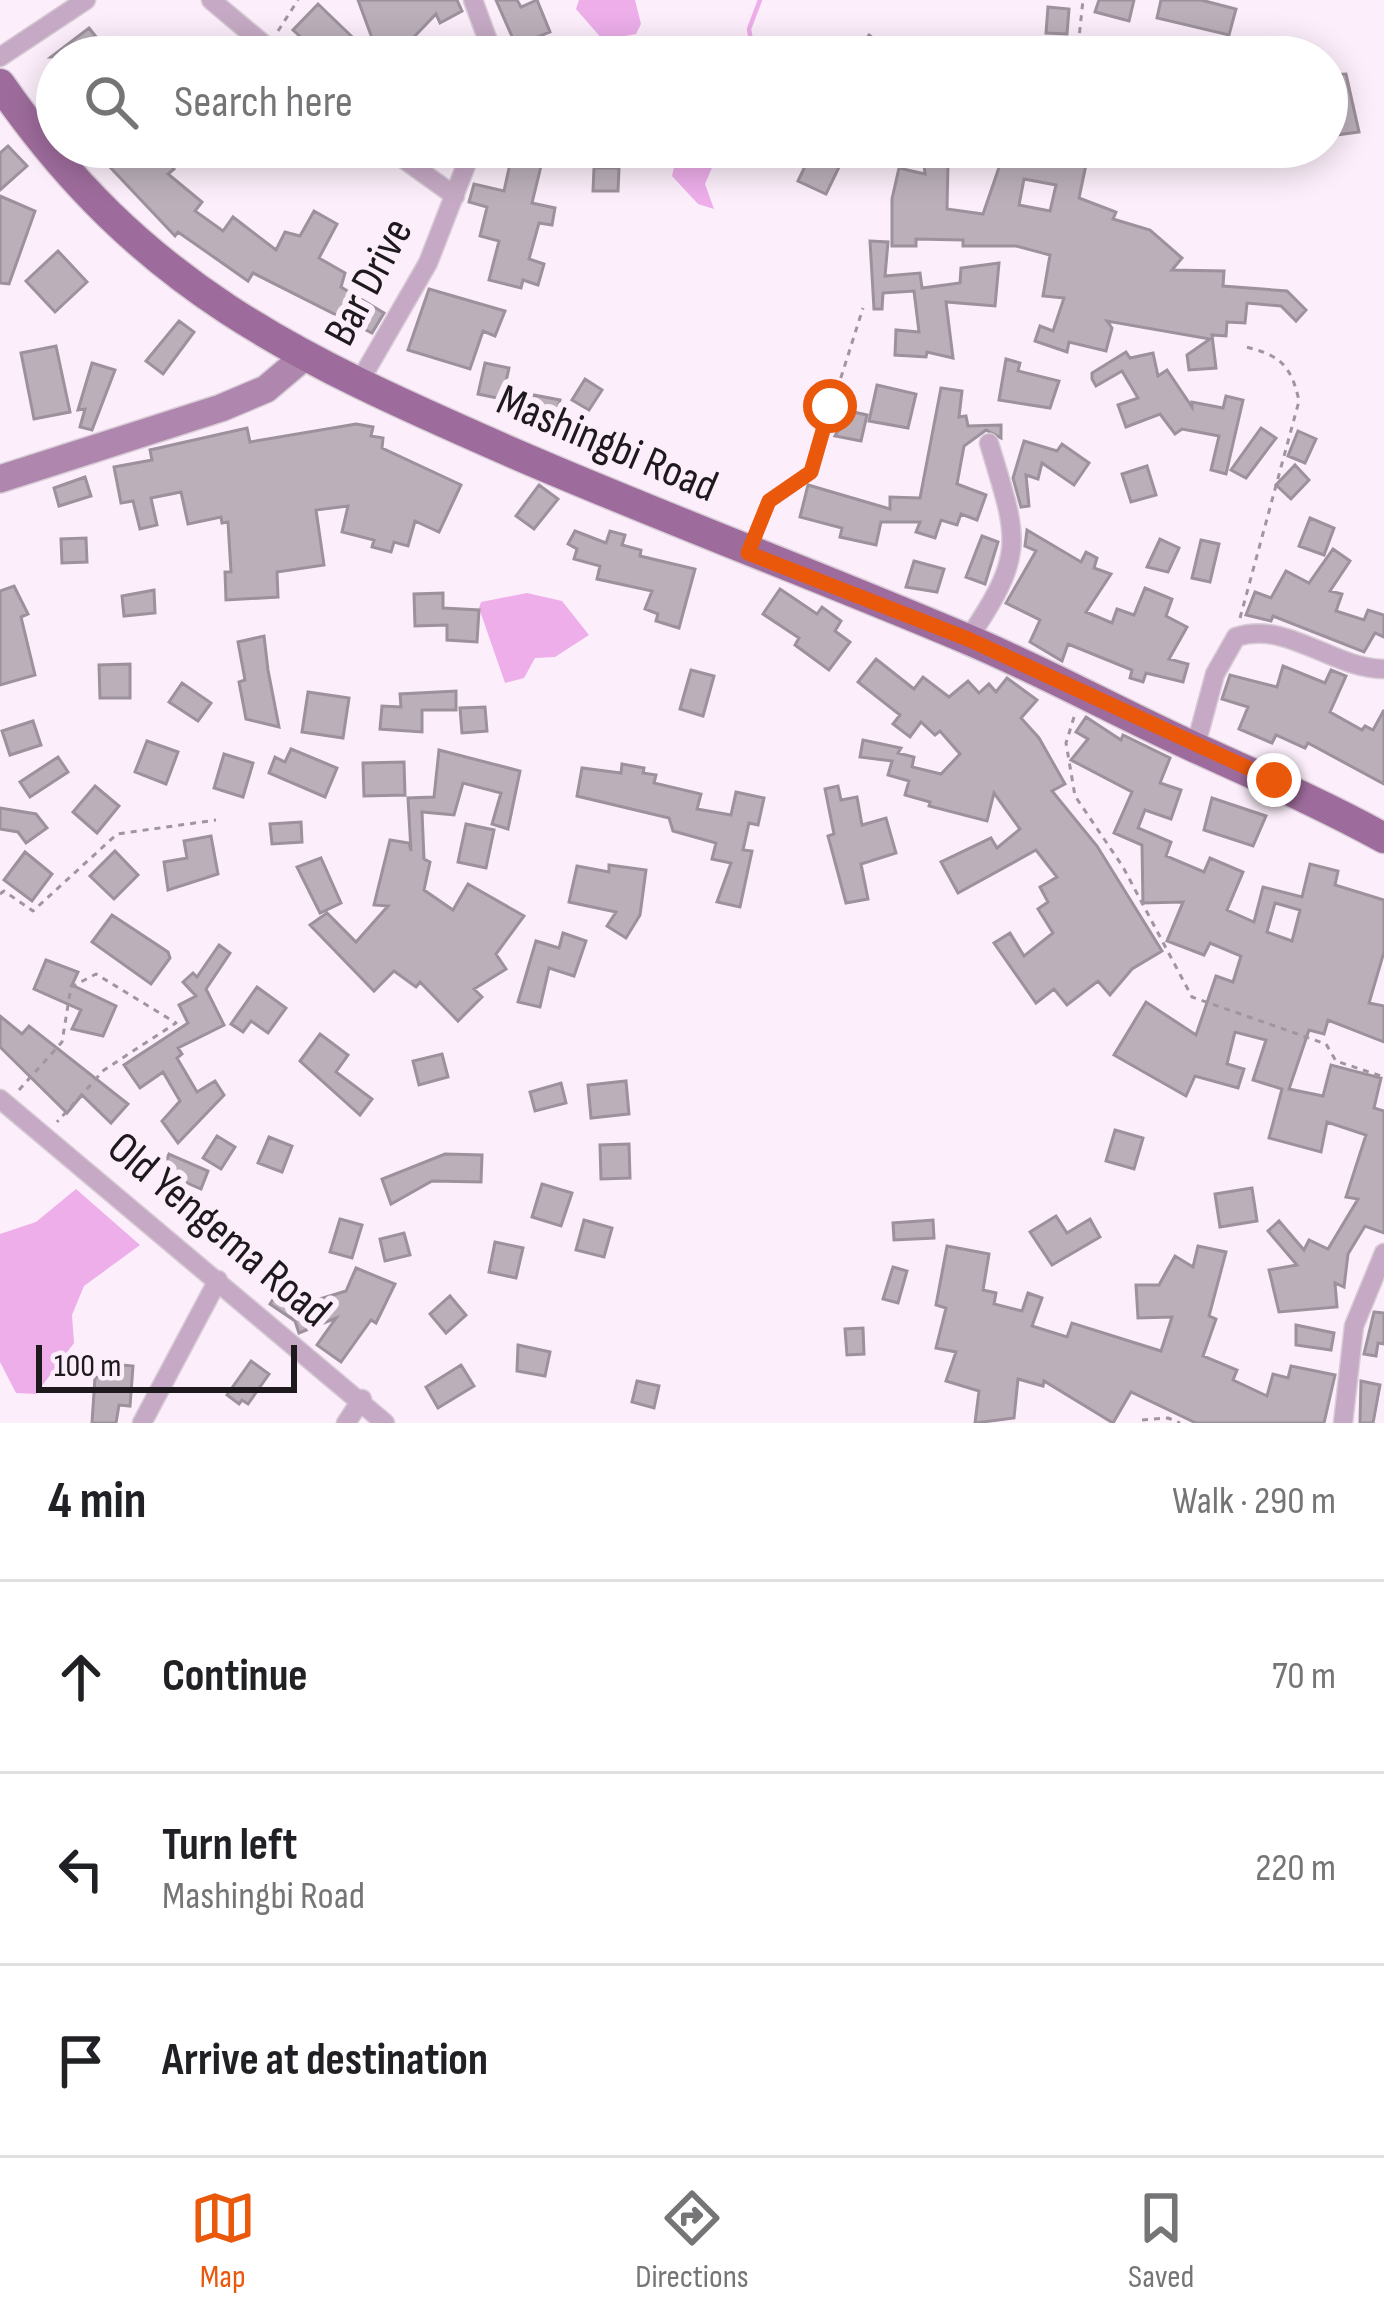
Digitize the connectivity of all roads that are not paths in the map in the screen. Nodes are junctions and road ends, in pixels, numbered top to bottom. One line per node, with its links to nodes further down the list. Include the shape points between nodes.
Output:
1 (86, 0): 6 (street)
2 (211, 0): 4 (street)
3 (473, 0): 5 (street)
4 (254, 36)
5 (486, 36)
6 (0, 57)
7 (0, 84): 8 (main road, Mashingbi Road)
8 (36, 136)
9 (64, 168): 13 (main road, Mashingbi Road, via 188,285)
10 (416, 168): 12 (street)
11 (465, 168): 12 (street, Bar Drive)
12 (455, 196): 14 (street, Bar Drive, via 428,263)
13 (305, 356): 14 (main road, Mashingbi Road); 16 (main road, via 236,402)
14 (357, 386): 17 (main road, Mashingbi Road)
15 (988, 443): 17 (street, via 1016,548 1001,590)
16 (0, 478)
17 (968, 639): 19 (main road, Mashingbi Road)
18 (1384, 669): 19 (street, via 1271,634 1236,637 1215,674)
19 (1196, 748): 20 (main road, Mashingbi Road)
20 (1384, 838)
21 (3, 1102): 23 (street, Old Yengema Road)
22 (1384, 1253): 28 (street, via 1354,1326)
23 (218, 1280): 24 (street, Old Yengema Road); 25 (street)
24 (362, 1399): 26 (street); 27 (street, Old Yengema Road)
25 (142, 1423)
26 (346, 1423)
27 (385, 1423)
28 (1343, 1423)

